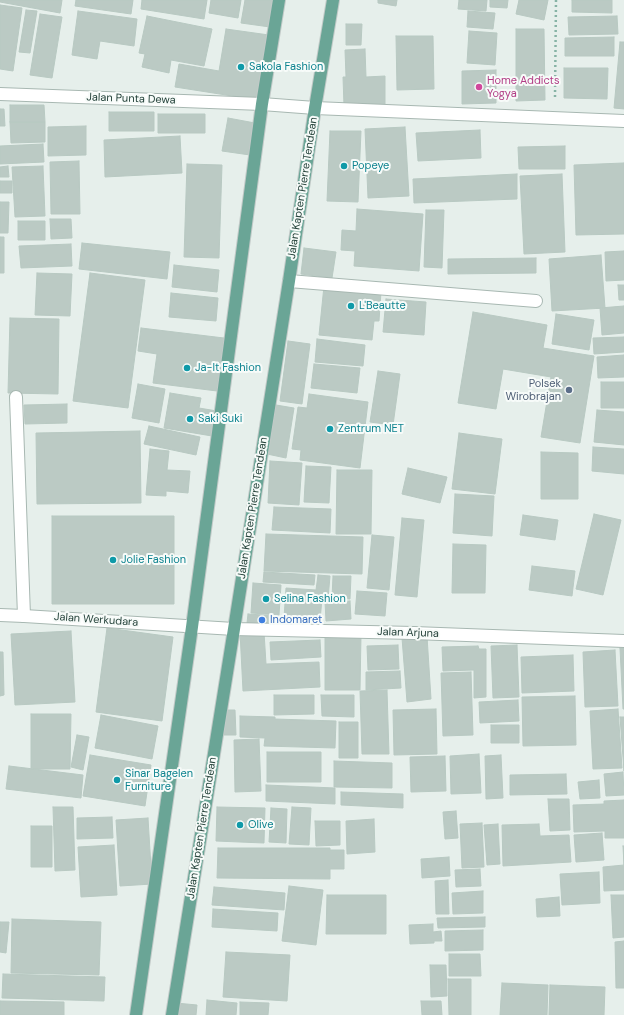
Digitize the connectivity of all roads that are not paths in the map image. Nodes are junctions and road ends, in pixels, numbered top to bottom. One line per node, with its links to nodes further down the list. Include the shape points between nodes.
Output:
1 (279, 0): 4 (main road)
2 (333, 0): 5 (main road, Jalan Kapten Pierre Tendean)
3 (0, 94): 4 (street, Jalan Punta Dewa)
4 (262, 104): 5 (street, Jalan Punta Dewa); 12 (main road)
5 (316, 108): 6 (street, Jalan Punta Dewa); 7 (main road, Jalan Kapten Pierre Tendean)
6 (624, 120)
7 (289, 281): 8 (street); 13 (main road, Jalan Kapten Pierre Tendean)
8 (536, 301)
9 (16, 397): 11 (street)
10 (0, 615): 11 (street, Jalan Werkudara)
11 (24, 616): 12 (street, Jalan Werkudara)
12 (192, 627): 13 (street, Jalan Arjuna); 15 (main road)
13 (234, 629): 14 (street, Jalan Arjuna); 16 (main road, Jalan Kapten Pierre Tendean)
14 (624, 641)
15 (136, 1015)
16 (172, 1015)

